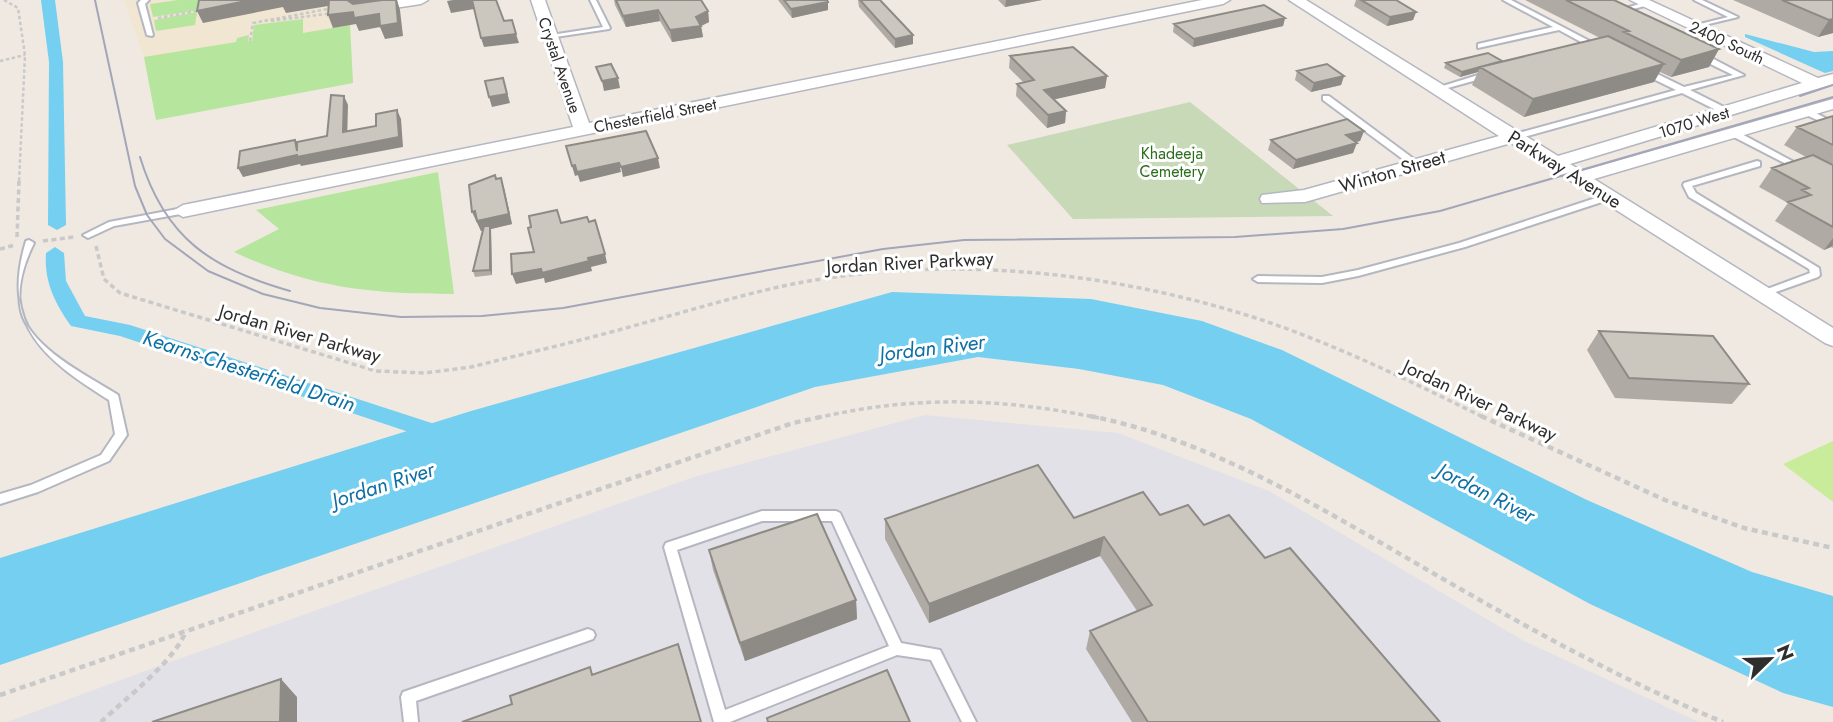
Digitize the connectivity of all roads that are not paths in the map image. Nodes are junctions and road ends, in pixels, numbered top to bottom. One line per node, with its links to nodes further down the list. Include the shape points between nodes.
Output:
1 (146, 0): 14 (lane, via 141,3)
2 (421, 0): 10 (street)
3 (538, 0): 15 (street, Crystal Avenue)
4 (593, 0): 15 (lane, via 607,28)
5 (1223, 0): 31 (street, Chesterfield Street)
6 (1296, 0): 24 (street, Parkway Avenue)
7 (1506, 0): 13 (lane)
8 (1697, 0): 12 (lane, via 1735,17)
9 (1642, 2): 11 (lane, via 1612,13); 12 (street, 2400 South)
10 (351, 11)
11 (1623, 18)
12 (1695, 27): 23 (street, 2400 South)
13 (1559, 28): 16 (lane); 17 (lane)
14 (150, 35)
15 (551, 37): 31 (street, Crystal Avenue)
16 (1590, 44): 18 (lane); 19 (lane)
17 (1481, 46)
18 (1578, 46)
19 (1601, 50)
20 (1693, 52): 25 (lane, via 1740,75)
21 (1637, 67): 25 (lane)
22 (1495, 72): 24 (lane)
23 (1825, 82): 29 (street, 1070 West)
24 (1437, 89): 33 (street, Parkway Avenue)
25 (1683, 90): 29 (lane); 33 (lane)
26 (1326, 98): 35 (lane)
27 (1833, 104): 28 (street, 1070 West)
28 (1807, 111): 30 (lane); 32 (street, 1070 West)
29 (1727, 112): 34 (street, 1070 West)
30 (1833, 125)
31 (583, 130): 41 (street, Chesterfield Street)
32 (1733, 133): 37 (lane); 38 (street, 1070 West)
33 (1514, 137): 34 (street, Parkway Avenue); 35 (street, Winton Street)
34 (1555, 163): 38 (street, Parkway Avenue)
35 (1415, 164): 40 (street, Winton Street, via 1305,196)
36 (1757, 164): 45 (lane, via 1687,185 1692,195 1814,268 1815,275)
37 (1811, 173)
38 (1579, 178): 39 (street, Parkway Avenue)
39 (1608, 197): 44 (lane, via 1462,245 1359,272 1322,280); 45 (street, Parkway Avenue)
40 (1269, 199)
41 (183, 211): 42 (lane, Chesterfield Street, via 113,224)
42 (88, 235)
43 (29, 243): 47 (lane, via 15,281 18,321 45,352 114,398 121,435 106,458)
44 (1258, 279)
45 (1762, 294): 46 (street, Parkway Avenue)
46 (1833, 338)
47 (0, 499)
48 (588, 635): 51 (lane, via 408,697)
49 (897, 649): 50 (lane); 50 (lane, via 836,516 762,516 670,547); 52 (lane, via 935,654)
50 (720, 721)
51 (411, 722)
52 (969, 722)

